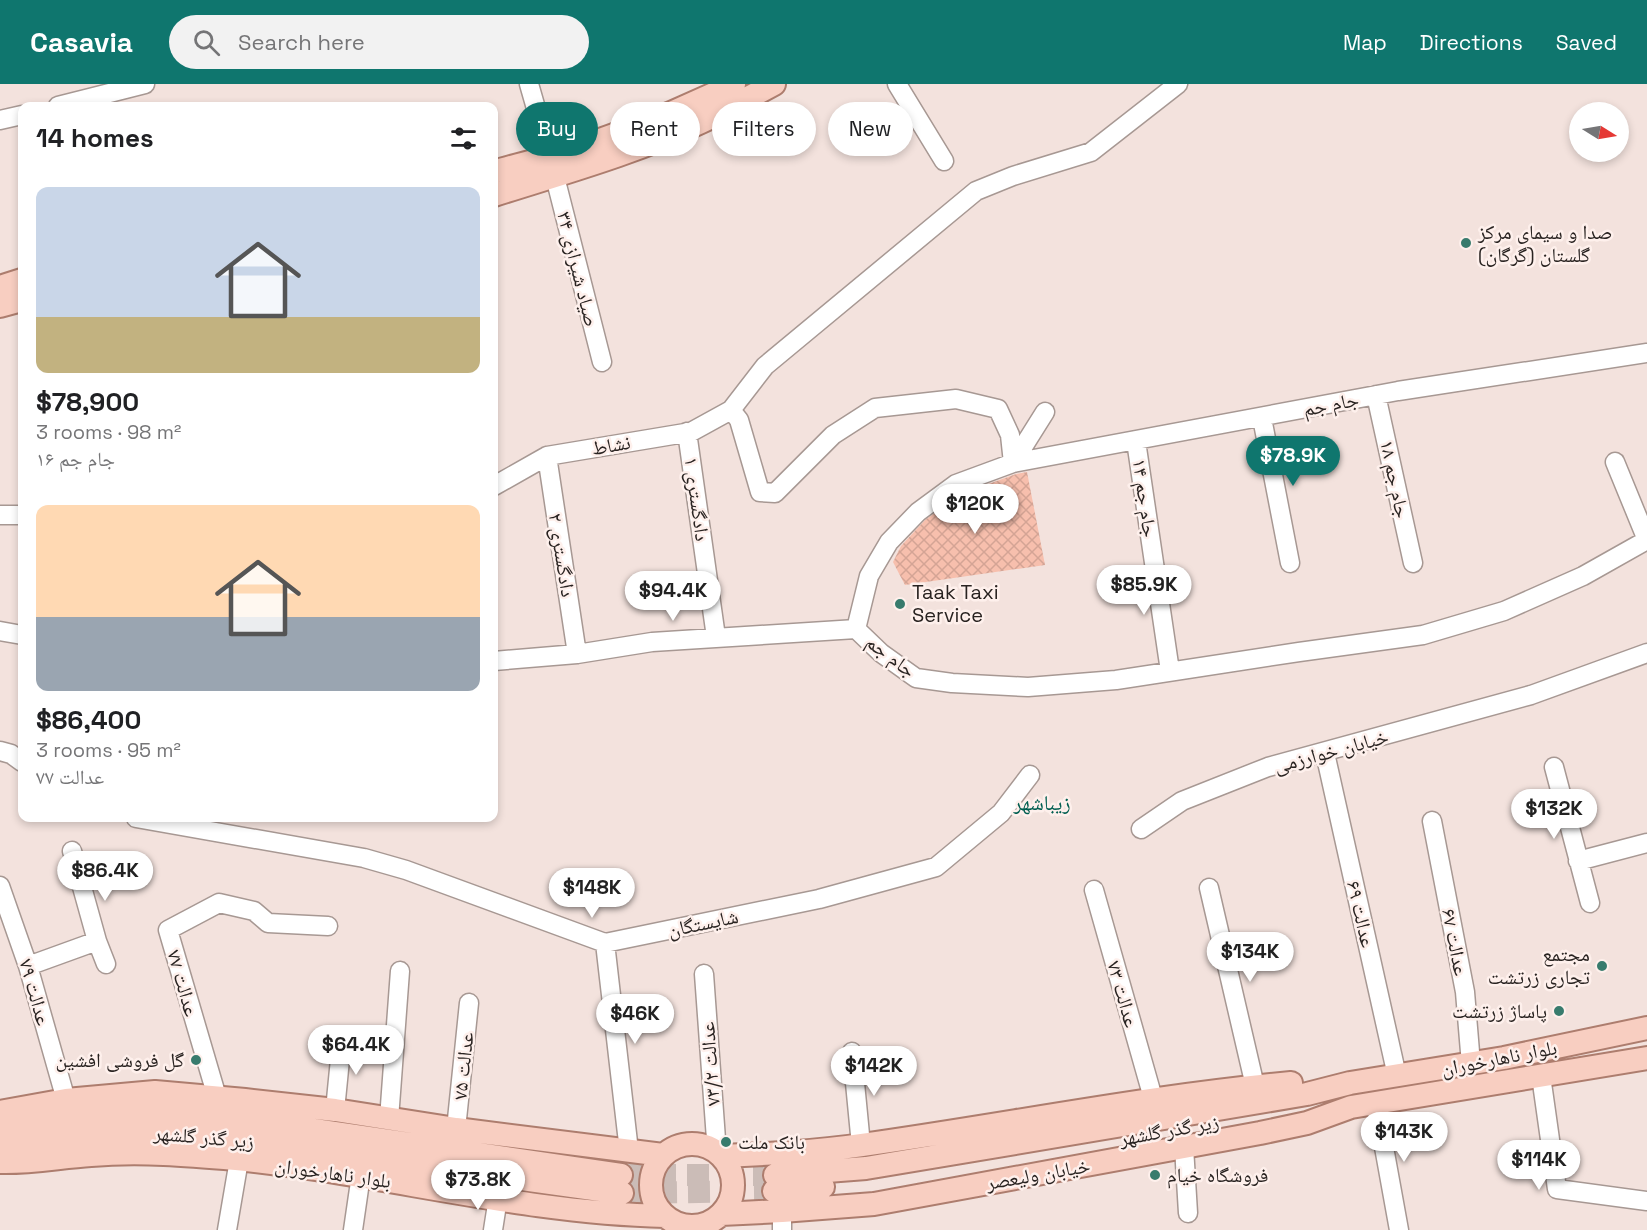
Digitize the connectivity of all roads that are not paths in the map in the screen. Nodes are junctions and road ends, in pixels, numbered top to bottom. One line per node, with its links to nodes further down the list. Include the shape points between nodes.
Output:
1 (145, 84): 7 (street)
2 (529, 84): 12 (street, صیاد شیرازی ۳۴)
3 (734, 84): 12 (main road)
4 (774, 84): 12 (main road, via 700,123 634,149)
5 (897, 84): 11 (street)
6 (1178, 84): 22 (street, via 1091,152 976,191 765,366)
7 (101, 90): 8 (street)
8 (69, 102)
9 (18, 116): 10 (street)
10 (0, 120)
11 (944, 161)
12 (552, 167): 13 (main road); 14 (main road); 20 (street, صیاد شیرازی ۳۴)
13 (498, 172)
14 (498, 193)
15 (18, 281): 16 (main road)
16 (0, 286)
17 (18, 301): 18 (main road)
18 (0, 306)
19 (1647, 353): 21 (street, جام جم)
20 (602, 362)
21 (1376, 395): 24 (street, جام جم); 35 (street, ۱۸ جام جم)
22 (731, 410): 25 (street, نشاط); 29 (street, via 739,420 760,492 775,493 833,435 875,408 898,405 956,399 998,409 1010,435)
23 (1045, 412): 29 (street)
24 (1262, 418): 26 (street, جام جم); 34 (street)
25 (687, 432): 27 (street, نشاط); 39 (street, دادگستری ۱)
26 (1136, 441): 29 (street, جام جم); 43 (street, ۱۴ جام جم)
27 (547, 456): 30 (street, نشاط); 41 (street, دادگستری ۲)
28 (1615, 462): 33 (street)
29 (1013, 463): 36 (street, جام جم, via 956,484 918,512 889,542 869,576)
30 (498, 484)
31 (0, 515): 32 (street)
32 (18, 515)
33 (1647, 540): 43 (street, جام جم, via 1583,576 1504,611 1423,635)
34 (1290, 563)
35 (1413, 563)
36 (856, 629): 39 (street); 43 (street, جام جم, via 916,678 952,683 1028,687)
37 (0, 631): 38 (street)
38 (18, 634)
39 (716, 637): 41 (street)
40 (1647, 653): 45 (street, خیابان خوارزمی, via 1531,695)
41 (577, 654): 42 (street)
42 (498, 661)
43 (1170, 671)
44 (0, 751): 46 (street)
45 (1324, 753): 51 (street, خیابان خوارزمی, via 1269,767 1182,801); 73 (street, عدالت ۶۹)
46 (18, 759)
47 (1554, 767): 54 (street)
48 (1030, 775): 61 (street, شایستگان, via 1001,813 936,867 819,899)
49 (1432, 821): 72 (street, عدالت ۶۷, via 1465,992)
50 (159, 822): 61 (street, via 364,858)
51 (1141, 830)
52 (1647, 843): 54 (street)
53 (72, 851): 60 (street)
54 (1578, 861): 58 (street)
55 (0, 886): 63 (street, عدالت ۷۹)
56 (1209, 888): 77 (street)
57 (1094, 891): 79 (street, عدالت ۷۳)
58 (1590, 903)
59 (328, 926): 78 (street, عدالت ۷۷, via 268,923 254,911 219,903 168,930)
60 (97, 941): 62 (street); 63 (street)
61 (605, 943): 91 (street)
62 (106, 964)
63 (28, 966): 80 (street, عدالت ۷۹)
64 (400, 971): 85 (street)
65 (704, 974): 94 (street, عدالت ۷۳/۲)
66 (469, 1003): 86 (street, ۷۵ عدالت)
67 (1647, 1028): 70 (main road, بلوار ناهارخوران)
68 (342, 1040): 83 (street)
69 (852, 1052): 88 (street)
70 (1504, 1058): 72 (main road, بلوار ناهارخوران); 75 (main road)
71 (1647, 1058): 74 (main road, بلوار ناهارخوران)
72 (1471, 1064): 73 (main road, بلوار ناهارخوران)
73 (1397, 1076): 76 (main road, بلوار ناهارخوران)
74 (1541, 1076): 75 (main road, بلوار ناهارخوران); 100 (street, via 1557,1189)
75 (1507, 1082): 81 (main road, بلوار ناهارخوران)
76 (1350, 1083): 77 (main road, via 1308,1081); 101 (main road, زیر گذر گلشهر, via 1307,1094 866,1168)
77 (1256, 1086): 79 (main road)
78 (217, 1097): 80 (main road, via 155,1092); 83 (main road)
79 (1153, 1098): 88 (main road)
80 (66, 1100): 84 (main road)
81 (1376, 1103): 82 (main road, بلوار ناهارخوران); 108 (street)
82 (1351, 1107): 89 (main road, خیابان ولیعصر, via 1307,1123); 101 (main road, زیر گذر گلشهر, via 1307,1106 870,1182)
83 (335, 1110): 85 (main road)
84 (0, 1112)
85 (389, 1119): 86 (main road)
86 (456, 1129): 91 (main road)
87 (0, 1130): 98 (main road, زیر گذر گلشهر, via 66,1116 164,1113 240,1119)
88 (861, 1145): 92 (main road)
89 (1184, 1147): 101 (main road, خیابان ولیعصر, via 874,1204); 102 (street)
90 (0, 1151): 98 (main road, زیر گذر گلشهر, via 82,1135 152,1132 238,1139)
91 (623, 1151): 93 (main road); 98 (main road, via 630,1176 626,1205)
92 (783, 1153): 94 (main road); 101 (main road, via 770,1169 766,1183 768,1203)
93 (663, 1155): 94 (main road, via 692,1144 708,1147); 104 (main road, via 651,1186 655,1203)
94 (719, 1155): 103 (main road, via 728,1166 732,1191)
95 (239, 1160): 96 (main road, بلوار ناهارخوران, via 152,1153); 97 (main road, بلوار ناهارخوران); 105 (street)
96 (0, 1162)
97 (362, 1175): 99 (main road, بلوار ناهارخوران); 106 (street)
98 (620, 1195): 99 (main road, بلوار ناهارخوران); 104 (main road, بلوار ناهارخوران)
99 (498, 1198): 107 (street)
100 (1647, 1202)
101 (778, 1204): 103 (main road, خیابان ولیعصر)
102 (1188, 1213)
103 (716, 1221): 104 (main road, via 691,1226)
104 (678, 1224)
105 (227, 1230)
106 (352, 1230)
107 (493, 1230)
108 (1399, 1230)

